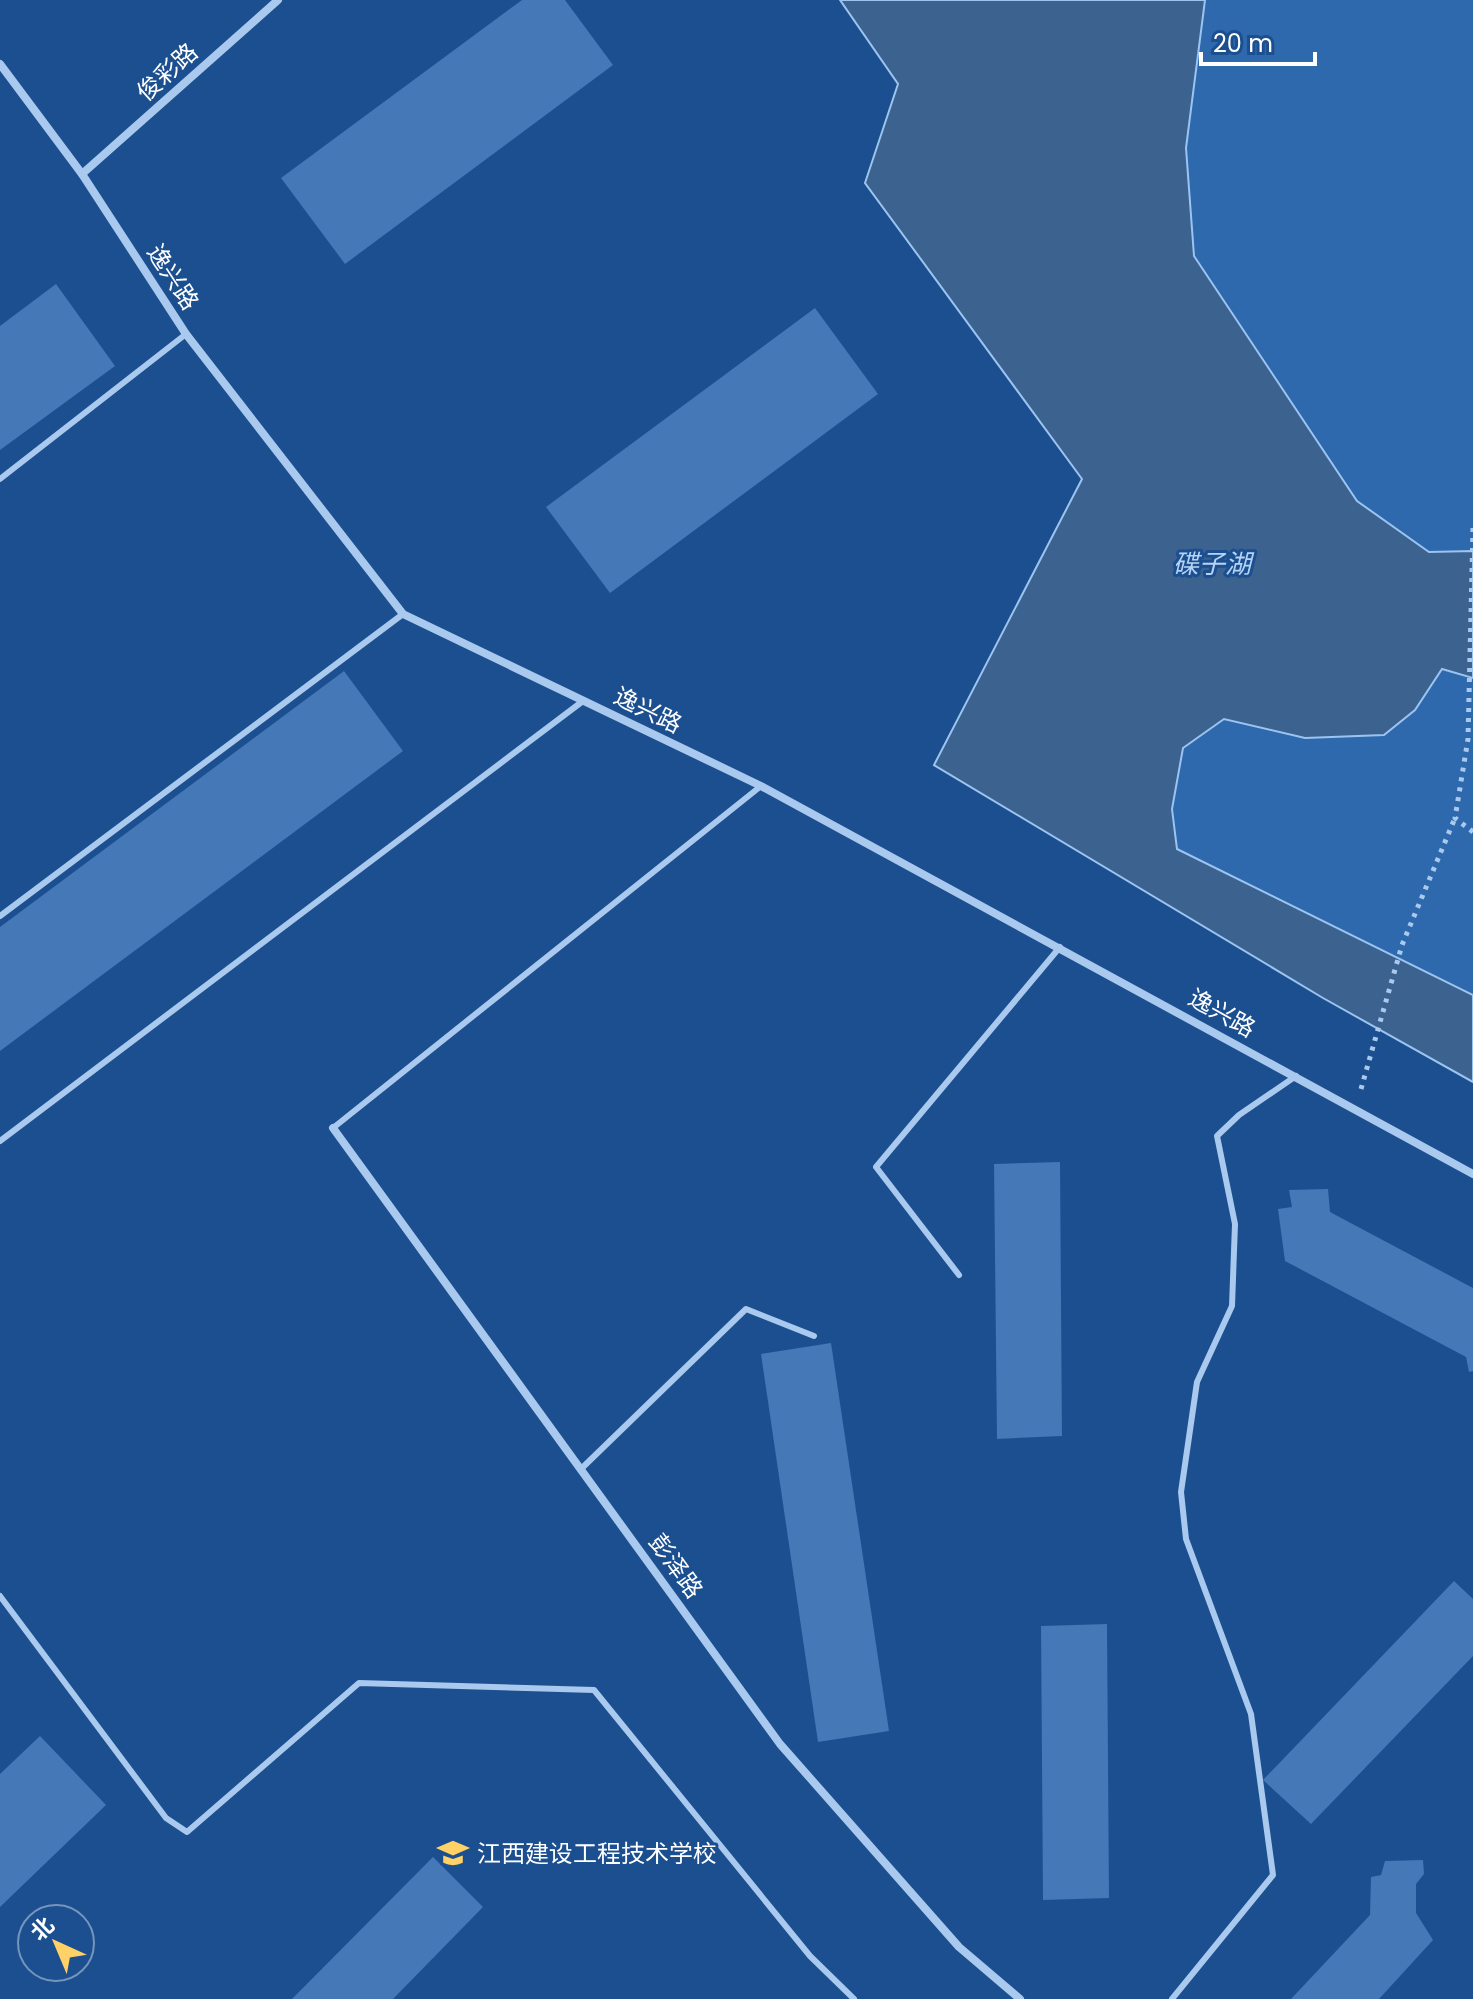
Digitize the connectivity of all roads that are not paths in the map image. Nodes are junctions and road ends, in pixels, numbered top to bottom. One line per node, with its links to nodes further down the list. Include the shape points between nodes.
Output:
1 (278, 0): 3 (street, 俊彩路)
2 (0, 64): 3 (street, 逸兴路)
3 (82, 174): 4 (street, 逸兴路)
4 (186, 334): 5 (lane); 6 (street, 逸兴路)
5 (0, 479)
6 (403, 614): 7 (street, 逸兴路); 9 (lane)
7 (583, 701): 8 (street, 逸兴路); 13 (lane)
8 (761, 786): 10 (street, 逸兴路); 12 (lane)
9 (0, 916)
10 (1060, 947): 11 (street, 逸兴路); 15 (lane, via 876,1167)
11 (1296, 1076): 14 (street, 逸兴路); 21 (lane, via 1217,1136 1235,1224 1232,1306 1197,1382 1181,1492 1186,1539 1251,1714 1273,1875)
12 (333, 1128): 17 (street, 彭泽路)
13 (0, 1141)
14 (1473, 1174)
15 (959, 1275)
16 (814, 1336): 17 (lane, via 746,1309)
17 (581, 1469): 20 (street, 彭泽路, via 780,1744 959,1947)
18 (0, 1596): 19 (lane, via 166,1818 187,1832 359,1683 594,1690 810,1956)
19 (854, 1999)
20 (1020, 1999)
21 (1172, 1999)

